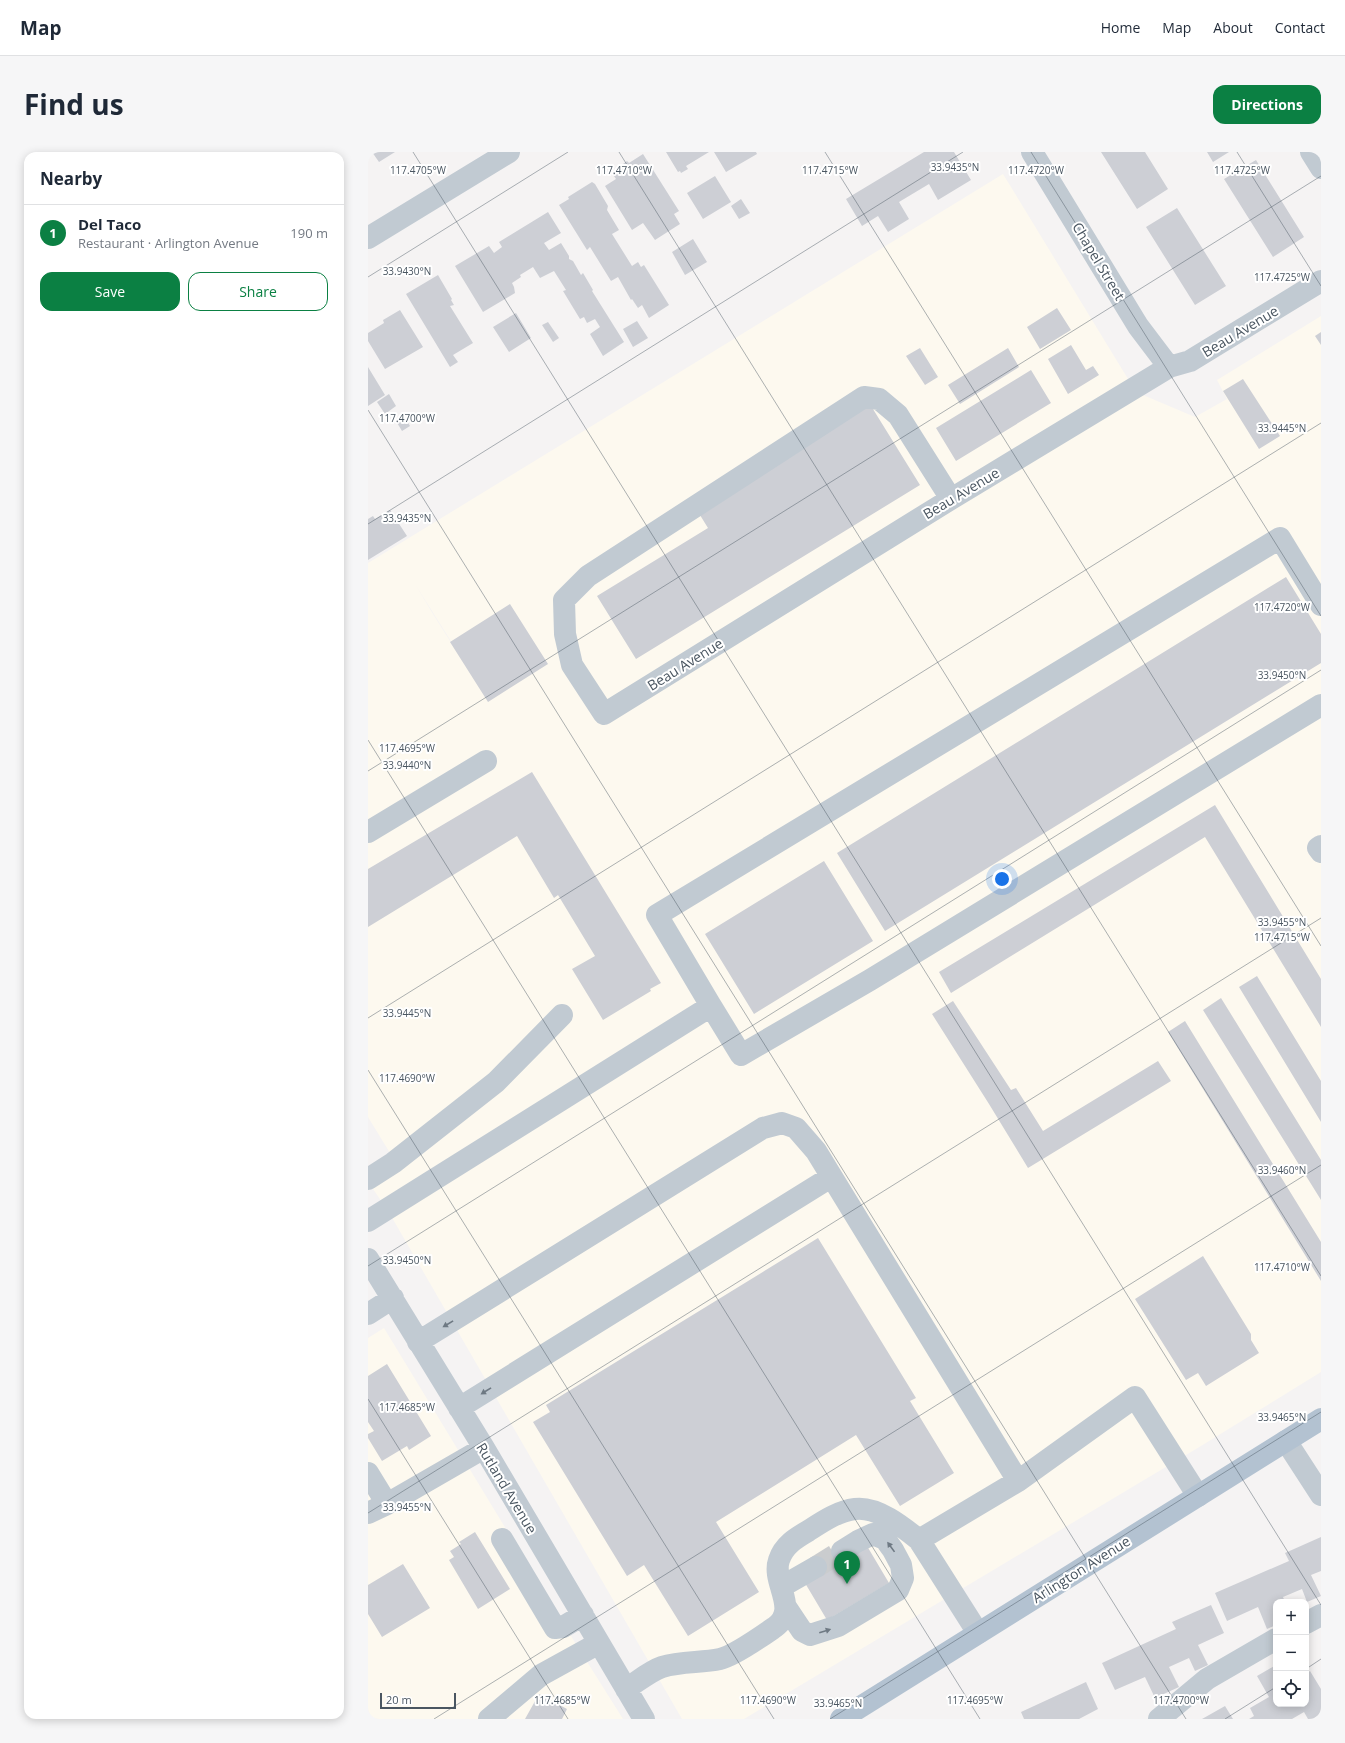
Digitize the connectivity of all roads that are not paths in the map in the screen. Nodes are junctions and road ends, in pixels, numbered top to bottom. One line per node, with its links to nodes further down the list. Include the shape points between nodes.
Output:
1 (509, 152): 3 (street)
2 (1032, 152): 5 (street, Chapel Street, via 1138,326)
3 (368, 238)
4 (1321, 281): 5 (street, Beau Avenue, via 1190,361)
5 (1169, 367): 6 (street, Beau Avenue)
6 (951, 499): 6 (street, Beau Avenue, via 604,714 572,665 565,634 564,600 588,576 864,397 879,400 898,415)
7 (1321, 605): 13 (street, via 1280,538 657,915)
8 (1321, 705): 13 (street, via 870,980 741,1055)
9 (486, 761): 10 (street)
10 (368, 832)
11 (1321, 846): 12 (street, via 1318,848)
12 (1321, 852)
13 (711, 1006): 17 (street)
14 (562, 1015): 16 (street, via 496,1082 393,1163)
15 (831, 1177): 21 (street, one-way to 21, via 816,1151 796,1128 782,1124 763,1128); 22 (street, one-way to 22); 27 (street)
16 (368, 1179)
17 (368, 1221)
18 (368, 1259): 19 (street, Rutland Avenue)
19 (393, 1298): 20 (street); 21 (street, Rutland Avenue)
20 (368, 1314)
21 (418, 1342): 22 (street, Rutland Avenue)
22 (459, 1408): 25 (street, Rutland Avenue)
23 (1321, 1419): 24 (main road, Arlington Avenue)
24 (1286, 1441): 28 (street); 29 (main road, Arlington Avenue)
25 (484, 1448): 30 (street); 37 (street, Rutland Avenue)
26 (368, 1473): 30 (street)
27 (1018, 1481): 29 (street, via 1135,1397); 33 (street)
28 (1321, 1495)
29 (1198, 1496): 40 (main road, Arlington Avenue)
30 (388, 1504): 31 (street)
31 (368, 1513)
32 (502, 1539): 37 (street, via 555,1628 563,1627)
33 (919, 1540): 36 (street, via 890,1519 869,1510 856,1508 840,1513 784,1548 778,1561 777,1576); 40 (street)
34 (842, 1551): 36 (street, one-way to 34, via 802,1631 810,1635 838,1626 898,1590 903,1578 901,1565 885,1539 873,1534)
35 (816, 1567): 36 (street)
36 (784, 1597): 43 (street, via 784,1617 776,1626 732,1654 720,1659 661,1667)
37 (582, 1615): 42 (street, Rutland Avenue)
38 (1321, 1615): 39 (street)
39 (1309, 1621)
40 (978, 1633): 46 (main road, Arlington Avenue)
41 (1273, 1641): 47 (street, via 1207,1679)
42 (599, 1643): 43 (street, Rutland Avenue); 44 (street, via 541,1676)
43 (626, 1689): 45 (street, Rutland Avenue)
44 (489, 1719)
45 (644, 1719)
46 (841, 1719)
47 (1159, 1719)

